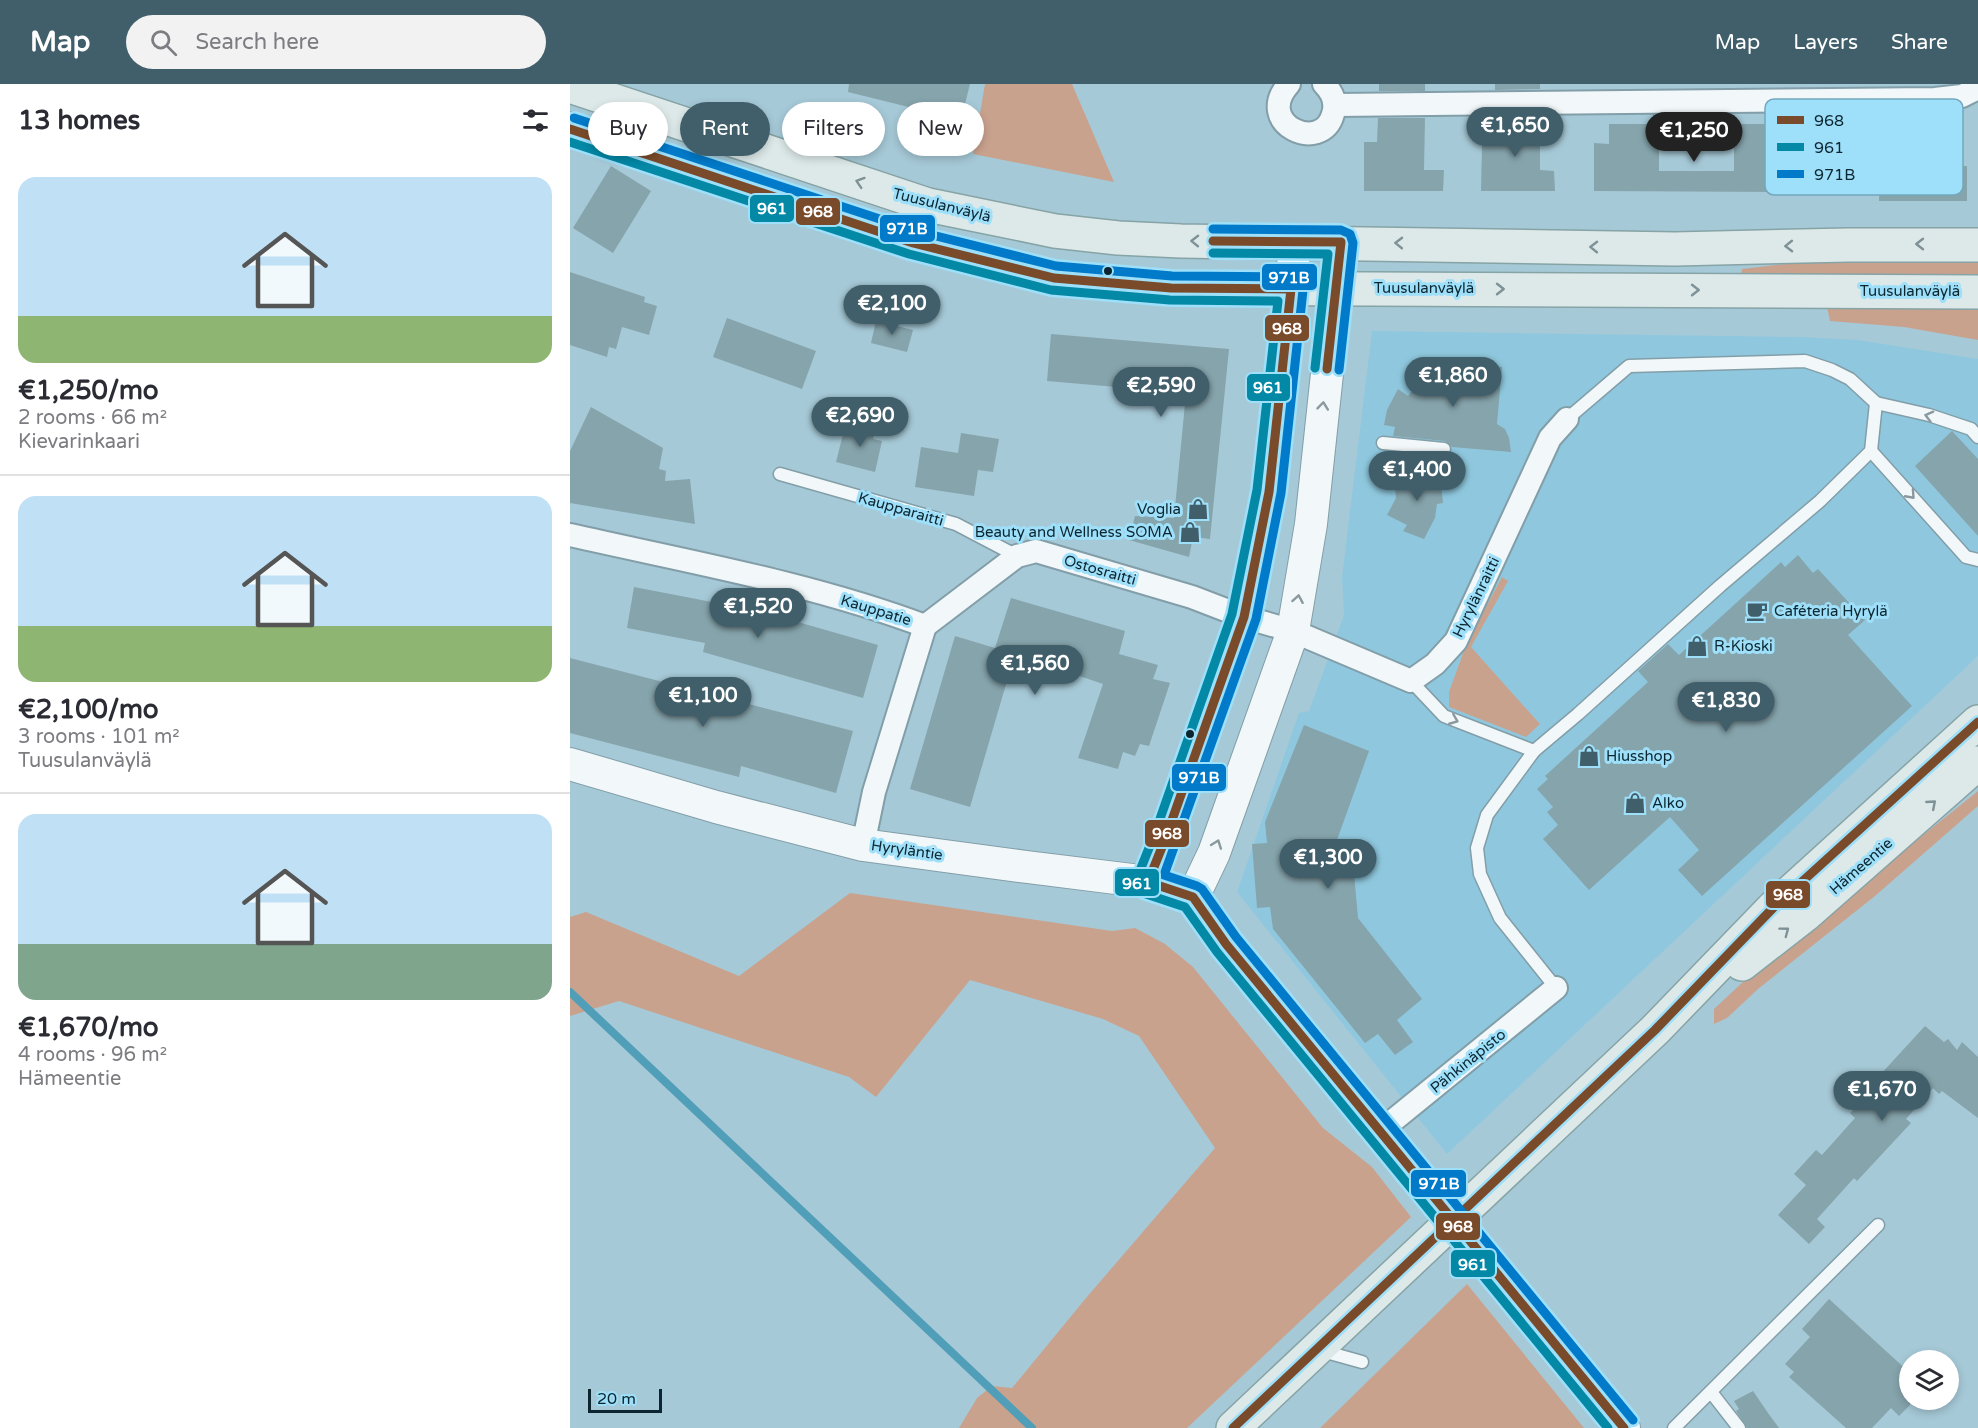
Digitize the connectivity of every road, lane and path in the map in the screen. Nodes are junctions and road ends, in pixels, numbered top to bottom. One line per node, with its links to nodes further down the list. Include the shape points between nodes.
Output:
1 (1289, 84): 7 (street, via 1279,105 1282,120 1294,131 1303,134 1321,130 1332,119)
2 (1324, 84): 7 (street)
3 (570, 86): 9 (main road, Tuusulanväylä, one-way to 3, via 1118,238 1055,231 928,205)
4 (1978, 88): 5 (street, via 1962,96)
5 (1935, 99)
6 (1765, 101): 7 (street)
7 (1335, 105)
8 (570, 129): 13 (main road, Tuusulanväylä, via 913,243 1054,278 1171,288)
9 (1295, 242): 10 (main road, Tuusulanväylä); 13 (street)
10 (1341, 242): 11 (main road, Tuusulanväylä, one-way to 10, via 1675,249); 12 (street)
11 (1978, 245)
12 (1336, 288): 13 (main road, Tuusulanväylä); 14 (main road, Tuusulanväylä, one-way to 14); 27 (street, one-way to 12, via 1311,524)
13 (1292, 289): 25 (street, via 1269,492)
14 (1978, 292)
15 (1876, 403): 16 (lane, via 1850,379 1805,361 1629,366); 17 (lane, one-way to 15, via 1971,429 1929,415); 20 (lane)
16 (1568, 419): 28 (street, Hyrylänraitti, via 1550,438 1456,641 1435,664)
17 (1978, 436)
18 (1383, 443): 19 (lane)
19 (1444, 449)
20 (1872, 451): 24 (lane, one-way to 24, via 1966,557); 30 (lane)
21 (780, 474): 23 (lane, Kaupparaitti, via 956,524)
22 (570, 536): 26 (street, Kauppatie, via 738,572 874,607)
23 (1017, 556): 25 (street, Ostosraitti, via 1036,551); 26 (street)
24 (1978, 560)
25 (1244, 616): 27 (street, Ostosraitti); 34 (street)
26 (925, 626): 33 (street, Kauppatie, via 874,792)
27 (1293, 631): 28 (street); 35 (street, one-way to 27, via 1214,853)
28 (1411, 681): 30 (lane, one-way to 30, via 1444,716)
29 (1978, 722): 37 (main road, Hämeentie, via 1773,908)
30 (1534, 752): 36 (lane, via 1487,815 1477,848 1480,874 1500,918)
31 (1978, 763): 37 (main road, Hämeentie, one-way to 31, via 1805,915)
32 (570, 764): 33 (street, Hyryläntie, via 716,807)
33 (863, 844): 34 (street, Hyryläntie)
34 (1148, 882): 35 (street, Hyryläntie)
35 (1194, 897): 38 (street, via 1226,944)
36 (1556, 988): 38 (street, Pähkinäpisto)
37 (1655, 1030): 40 (main road, Hämeentie)
38 (1379, 1132): 44 (street, bridge)
39 (1878, 1225): 42 (lane)
40 (1315, 1349): 41 (lane); 43 (main road, Hämeentie)
41 (1362, 1362)
42 (1711, 1392): 45 (lane); 46 (lane)
43 (1233, 1428)
44 (1624, 1428)
45 (1674, 1428)
46 (1738, 1428)

